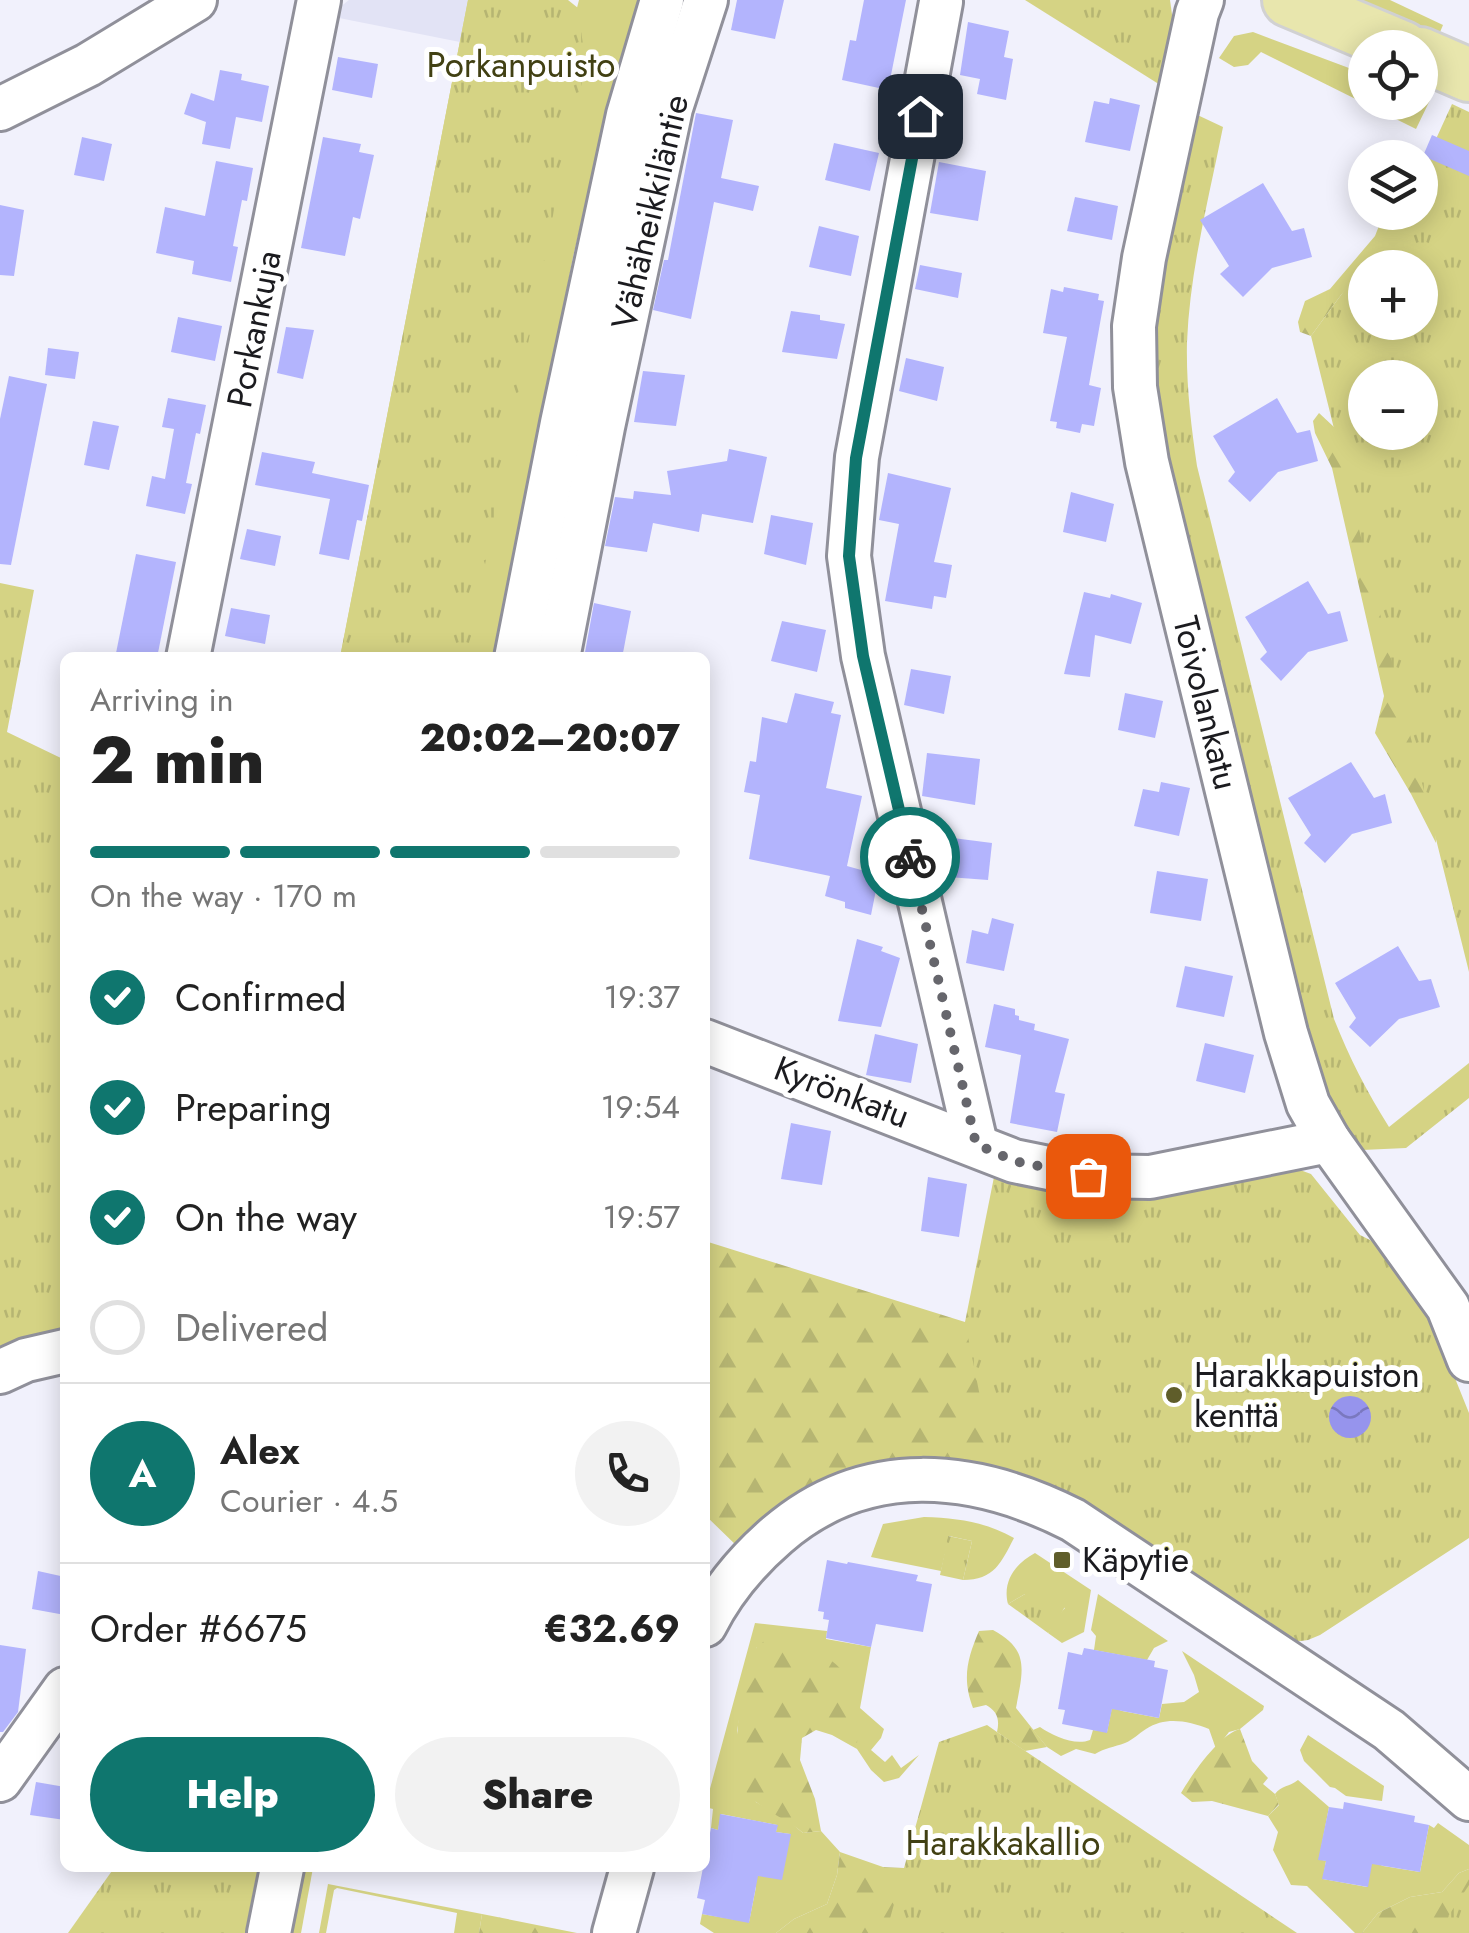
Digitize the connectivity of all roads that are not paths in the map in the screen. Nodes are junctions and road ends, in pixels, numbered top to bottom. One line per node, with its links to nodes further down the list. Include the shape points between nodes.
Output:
1 (196, 0): 11 (street, via 88,66)
2 (319, 0): 13 (street, Porkankuja)
3 (662, 0): 12 (street, Vähäheikkiläntie, via 628,115)
4 (706, 0): 12 (street, Vähäheikkiläntie)
5 (1202, 0): 17 (street, Toivolankatu, via 1144,258 1134,326 1135,387 1146,462 1286,1033 1308,1104)
6 (1290, 0): 8 (main road)
7 (941, 2): 18 (street, via 856,458 849,556 863,656)
8 (1361, 30)
9 (1438, 62): 10 (main road)
10 (1469, 75)
11 (0, 109)
12 (583, 425): 14 (street, Vähäheikkiläntie); 15 (street, Vähäheikkiläntie)
13 (189, 652)
14 (518, 652)
15 (559, 652)
16 (710, 1043): 18 (street, Kyrönkatu)
17 (1329, 1141): 18 (street, Kyrönkatu, via 1150,1177 1088,1176 1014,1161); 20 (street, Toivolankatu, via 1448,1307)
18 (976, 1144)
19 (60, 1352): 21 (street)
20 (1469, 1360)
21 (0, 1372)
22 (710, 1618): 25 (street, via 761,1549 830,1499 916,1478 984,1486 1073,1520 1389,1730)
23 (60, 1696): 24 (street)
24 (0, 1780)
25 (1469, 1799)
26 (281, 1872): 28 (street)
27 (631, 1872): 29 (street)
28 (269, 1933)
29 (614, 1933)

